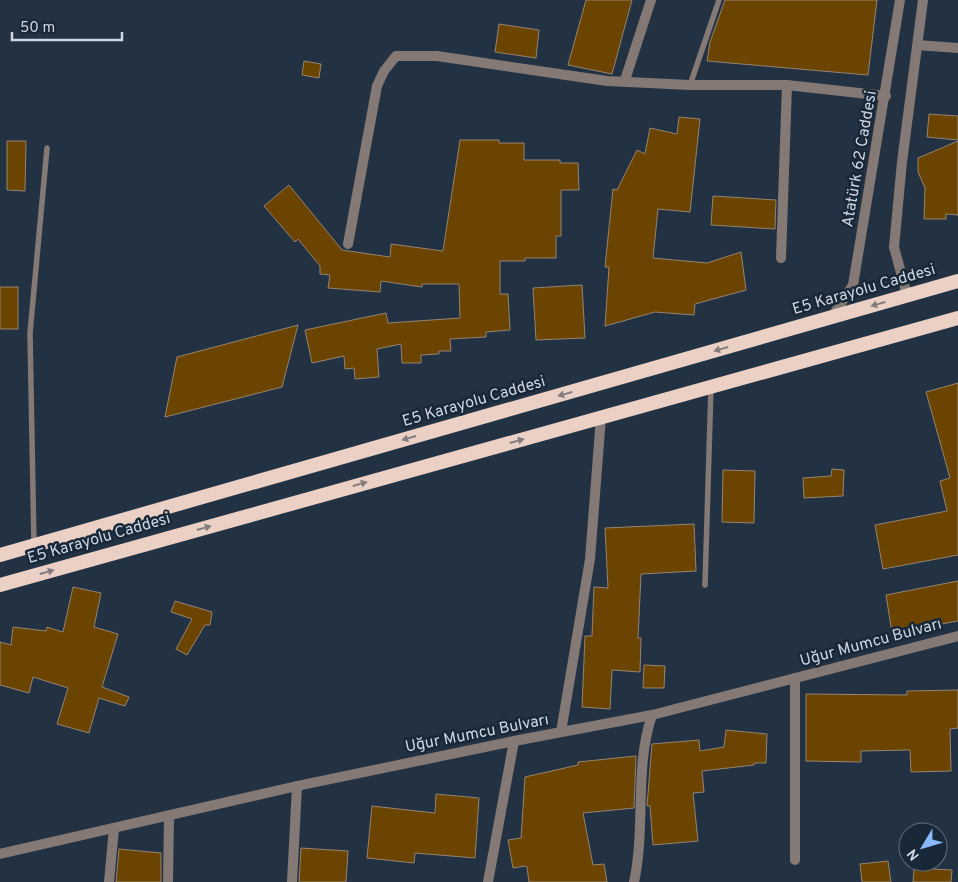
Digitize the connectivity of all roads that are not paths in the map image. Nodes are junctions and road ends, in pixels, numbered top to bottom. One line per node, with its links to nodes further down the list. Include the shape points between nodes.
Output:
1 (651, 0): 7 (street)
2 (719, 0): 8 (lane)
3 (900, 0): 10 (street, Atatürk 62 Caddesi)
4 (923, 0): 5 (street)
5 (917, 45): 6 (street); 15 (street, via 894,247)
6 (958, 48)
7 (625, 80): 8 (street); 12 (street, via 607,81 437,56 396,56 377,86)
8 (690, 85): 9 (street)
9 (787, 85): 10 (street); 13 (street)
10 (886, 96): 16 (street, Atatürk 62 Caddesi, via 853,285)
11 (47, 148): 20 (lane, via 30,333)
12 (348, 244)
13 (781, 258)
14 (958, 281): 15 (highway, E5 Karayolu Caddesi)
15 (907, 296): 16 (highway, E5 Karayolu Caddesi, one-way to 16)
16 (832, 317): 20 (highway, E5 Karayolu Caddesi, one-way to 20)
17 (958, 318): 18 (highway, E5 Karayolu Caddesi)
18 (711, 387): 19 (highway, E5 Karayolu Caddesi); 23 (lane)
19 (602, 417): 22 (highway, E5 Karayolu Caddesi, one-way to 19); 27 (street, via 590,559)
20 (34, 546): 21 (highway, E5 Karayolu Caddesi)
21 (0, 555)
22 (0, 585)
23 (705, 585)
24 (958, 636): 25 (street, Uğur Mumcu Bulvarı)
25 (795, 678): 26 (street, Uğur Mumcu Bulvarı); 33 (street)
26 (652, 715): 27 (street, Uğur Mumcu Bulvarı); 38 (street, via 645,736 639,859)
27 (561, 732): 28 (street, Uğur Mumcu Bulvarı)
28 (514, 741): 29 (street, Uğur Mumcu Bulvarı); 37 (street)
29 (297, 786): 30 (street, Uğur Mumcu Bulvarı); 36 (street)
30 (169, 816): 31 (street, Uğur Mumcu Bulvarı); 35 (street)
31 (114, 828): 32 (street, Uğur Mumcu Bulvarı); 34 (street)
32 (0, 854)
33 (795, 860)
34 (109, 882)
35 (168, 882)
36 (292, 882)
37 (488, 882)
38 (634, 882)

